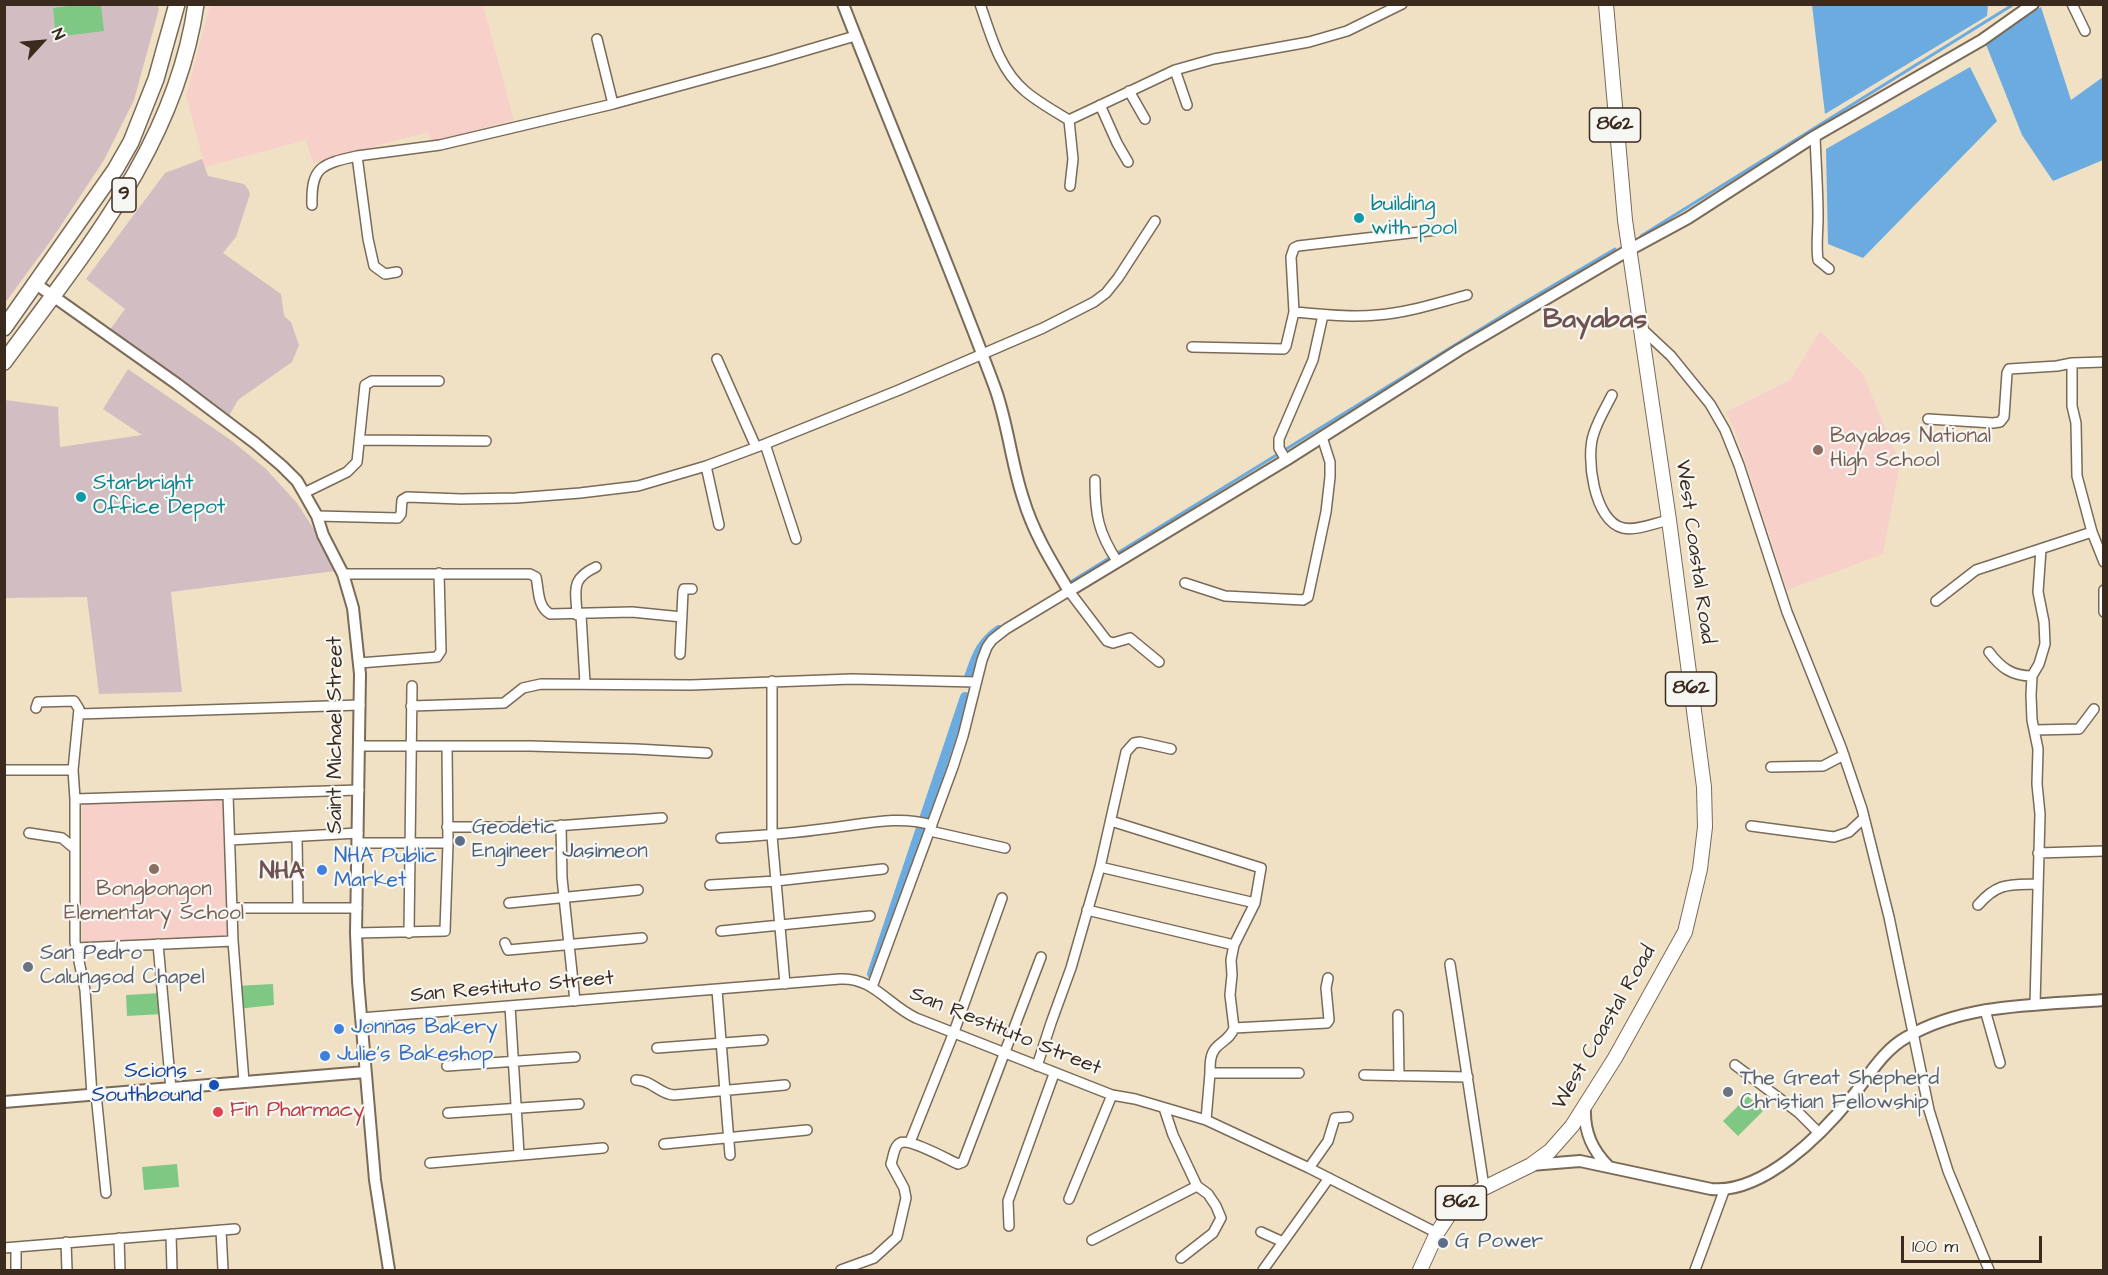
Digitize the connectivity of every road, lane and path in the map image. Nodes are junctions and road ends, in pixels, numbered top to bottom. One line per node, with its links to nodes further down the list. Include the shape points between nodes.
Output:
1 (177, 4): 29 (highway, 9, via 156,79 131,142)
2 (196, 4): 31 (highway, 9, via 176,87 151,146 127,189)
3 (843, 4): 10 (street)
4 (980, 4): 18 (street, via 1005,68 1025,91)
5 (1402, 4): 12 (street, via 1347,31)
6 (1606, 4): 26 (main road, West Coastal Road / 862)
7 (2032, 4): 19 (street, via 1982,40)
8 (2072, 4): 9 (street)
9 (2085, 31)
10 (855, 36): 14 (street); 37 (street)
11 (597, 39): 14 (street)
12 (1175, 70): 13 (street); 16 (street)
13 (1129, 91): 15 (street); 17 (street)
14 (613, 104): 20 (street, via 440,145)
15 (1100, 105): 18 (street); 21 (street)
16 (1187, 105)
17 (1145, 119)
18 (1069, 120): 22 (street, via 1073,159)
19 (1815, 136): 26 (street, via 1688,218); 27 (street, via 1818,260)
20 (357, 156): 23 (street, via 316,173); 28 (street, via 374,266 385,274)
21 (1128, 162)
22 (1070, 186)
23 (312, 205)
24 (1155, 221): 37 (street, via 1118,278 1098,300)
25 (1436, 230): 32 (street, via 1294,248)
26 (1629, 250): 34 (main road, West Coastal Road / 862); 45 (street, via 1459,350)
27 (1829, 269)
28 (397, 272)
29 (36, 284): 31 (street, Saint Michael Street); 35 (highway, 9)
30 (1467, 295): 33 (street, via 1389,314)
31 (53, 296): 39 (highway, 9); 52 (street, Saint Michael Street, via 255,443 291,475)
32 (1294, 312): 33 (street); 36 (street, via 1284,349)
33 (1323, 315): 49 (street, via 1313,360 1279,440)
34 (1640, 327): 54 (main road, West Coastal Road / 862); 92 (street, via 1692,379 1725,430 1802,654)
35 (4, 328)
36 (1192, 347)
37 (981, 353): 48 (street); 67 (street, via 996,391 1030,520)
38 (717, 359): 48 (street)
39 (4, 362)
40 (2103, 362): 41 (street)
41 (2072, 363): 44 (street, via 2009,369 2004,417 2000,422); 56 (street, via 2076,469)
42 (438, 381): 46 (street, via 367,382)
43 (1612, 395): 54 (street, via 1593,434 1591,447 1598,501 1605,517 1627,529)
44 (1928, 419)
45 (1322, 437): 49 (street); 64 (street, via 1330,477 1308,597 1303,600 1225,596)
46 (360, 440): 47 (street); 52 (street, via 354,466)
47 (486, 441)
48 (760, 446): 50 (street); 57 (street)
49 (1283, 455): 59 (street)
50 (706, 466): 53 (street, via 638,486 580,493 472,499 407,497 402,500 398,518); 55 (street)
51 (1095, 480): 59 (street, via 1096,517)
52 (304, 493): 53 (street, Saint Michael Street)
53 (317, 516): 63 (street, Saint Michael Street)
54 (1669, 520): 189 (main road, West Coastal Road / 862, via 1704,787 1700,869 1684,932)
55 (719, 525)
56 (2092, 532): 58 (street); 60 (street)
57 (796, 539)
58 (2041, 549): 68 (street, via 1976,570); 76 (street, via 2038,592 2045,645)
59 (1114, 557): 67 (street)
60 (2103, 562)
61 (596, 567): 70 (street, via 578,580)
62 (439, 573): 63 (street); 70 (street, via 535,575 545,611); 75 (street, via 441,651 437,657)
63 (343, 574): 75 (street, Saint Michael Street, via 353,608)
64 (1185, 583)
65 (692, 589): 71 (street, via 682,592)
66 (2103, 590): 69 (street)
67 (1069, 591): 74 (street, via 1107,641 1130,638); 78 (street, via 992,640)
68 (1936, 601)
69 (2103, 612)
70 (579, 615): 71 (street, via 632,612); 79 (street)
71 (682, 617): 73 (street)
72 (1989, 652): 76 (street, via 2009,672)
73 (680, 654)
74 (1159, 662)
75 (359, 663): 81 (street, Saint Michael Street)
76 (2032, 676): 86 (street)
77 (772, 681): 78 (street); 79 (street, via 691,685); 107 (street)
78 (976, 682): 103 (street, via 963,736)
79 (585, 683): 82 (street, via 530,685 504,703 493,705)
80 (412, 687): 82 (street)
81 (360, 705): 85 (street); 87 (street, Saint Michael Street)
82 (411, 706): 88 (street)
83 (36, 708): 85 (street, via 42,701 74,701)
84 (2094, 709): 86 (street, via 2079,729)
85 (79, 714): 95 (street)
86 (2035, 730): 117 (street)
87 (359, 746): 88 (street); 96 (street, Saint Michael Street)
88 (411, 746): 89 (street); 112 (street)
89 (447, 746): 91 (street); 105 (street)
90 (1171, 749): 101 (street, via 1140,742 1130,746)
91 (707, 753)
92 (1844, 755): 93 (street, via 1823,766); 100 (street)
93 (1771, 767)
94 (4, 770): 95 (street)
95 (73, 770): 98 (street)
96 (359, 790): 97 (street); 109 (street, Saint Michael Street)
97 (228, 795): 98 (street); 111 (street)
98 (75, 799): 114 (street)
99 (662, 818): 102 (street)
100 (1864, 818): 104 (street, via 1849,832 1834,837); 160 (street)
101 (1111, 821): 118 (street); 127 (street, via 1259,866 1262,869)
102 (561, 825): 105 (street); 124 (street)
103 (928, 825): 107 (street, via 911,820 879,821); 115 (street); 149 (street)
104 (1750, 826)
105 (447, 827): 113 (street)
106 (29, 833): 114 (street, via 62,838)
107 (772, 836): 110 (street); 120 (street)
108 (297, 837): 109 (street); 111 (street); 129 (street)
109 (358, 838): 112 (street); 131 (street, Saint Michael Street)
110 (721, 838)
111 (230, 840): 130 (street)
112 (409, 843): 113 (street); 137 (street)
113 (448, 843): 137 (street, via 445,931)
114 (75, 849): 144 (street)
115 (1005, 849)
116 (2103, 851): 117 (street)
117 (2038, 853): 121 (street)
118 (1100, 867): 127 (street); 132 (street)
119 (883, 869): 120 (street)
120 (776, 881): 122 (street); 134 (street)
121 (2038, 884): 128 (street, via 1998,888); 153 (street)
122 (710, 885)
123 (638, 890): 124 (street)
124 (565, 898): 126 (street); 142 (street)
125 (1002, 898): 159 (street)
126 (509, 903)
127 (1255, 903): 143 (street)
128 (1978, 905)
129 (298, 907): 130 (street); 131 (street)
130 (232, 908): 139 (street)
131 (357, 908): 136 (street, Saint Michael Street)
132 (1087, 910): 143 (street); 170 (street)
133 (870, 916): 134 (street)
134 (780, 926): 135 (street); 148 (street)
135 (721, 932)
136 (357, 933): 137 (street); 157 (street, Saint Michael Street)
137 (409, 933)
138 (642, 938): 142 (street)
139 (233, 941): 141 (street); 179 (street)
140 (505, 943): 142 (street, via 508,950)
141 (158, 944): 144 (street); 181 (street)
142 (570, 944): 152 (street)
143 (1234, 945): 158 (street, via 1230,995)
144 (76, 948): 183 (street, via 85,990)
145 (1041, 957): 164 (street)
146 (1450, 964): 177 (street)
147 (1328, 978): 158 (street, via 1326,1024)
148 (785, 984): 149 (street, San Restituto Street, via 850,978); 150 (street, San Restituto Street)
149 (872, 987): 159 (street, San Restituto Street, via 906,1014)
150 (717, 990): 152 (street, San Restituto Street); 162 (street)
151 (2103, 1000): 153 (street)
152 (575, 1001): 154 (street, San Restituto Street)
153 (2035, 1005): 155 (street)
154 (510, 1006): 157 (street, San Restituto Street); 166 (street)
155 (1985, 1010): 160 (street); 167 (street)
156 (1398, 1015): 176 (street)
157 (361, 1018): 171 (street, Saint Michael Street)
158 (1234, 1028): 172 (street, via 1231,1036 1215,1049)
159 (954, 1032): 164 (street, San Restituto Street); 196 (street)
160 (1912, 1034): 194 (street, via 1883,1057); 234 (street, via 1948,1171)
161 (763, 1040): 162 (street)
162 (721, 1044): 163 (street); 182 (street)
163 (657, 1048)
164 (1004, 1052): 170 (street, San Restituto Street); 196 (street, via 963,1162 958,1164)
165 (575, 1057): 166 (street)
166 (513, 1061): 169 (street); 187 (street)
167 (2000, 1063)
168 (1735, 1065): 194 (street)
169 (447, 1066)
170 (1037, 1066): 174 (street, San Restituto Street)
171 (365, 1072): 179 (street); 229 (street, Saint Michael Street, via 375,1180)
172 (1210, 1072): 173 (street); 192 (street)
173 (1299, 1073)
174 (1054, 1074): 184 (street, San Restituto Street); 211 (street, via 1008,1202)
175 (1364, 1075): 176 (street)
176 (1399, 1076): 177 (street)
177 (1468, 1077): 207 (street)
178 (636, 1080): 182 (street, via 649,1082 667,1095)
179 (244, 1082): 181 (street)
180 (785, 1085): 182 (street)
181 (171, 1089): 183 (street)
182 (724, 1091): 195 (street)
183 (94, 1095): 185 (street); 209 (street)
184 (1112, 1095): 188 (street, San Restituto Street); 210 (street)
185 (4, 1102)
186 (579, 1104): 187 (street)
187 (517, 1108): 190 (street); 199 (street)
188 (1164, 1108): 192 (street, San Restituto Street); 206 (street)
189 (1585, 1108): 202 (main road, West Coastal Road / 862, via 1559,1143); 203 (street, via 1591,1142)
190 (448, 1113)
191 (1348, 1117): 204 (street, via 1335,1118 1328,1141)
192 (1206, 1120): 204 (street, San Restituto Street)
193 (807, 1130): 195 (street)
194 (1819, 1133): 208 (street, via 1786,1162 1753,1182)
195 (729, 1136): 197 (street); 200 (street)
196 (910, 1142): 230 (street, via 896,1146 892,1162 906,1198 897,1238 874,1258)
197 (664, 1144)
198 (603, 1148): 199 (street)
199 (519, 1154): 201 (street)
200 (730, 1155)
201 (430, 1162)
202 (1531, 1165): 203 (street, via 1581,1161); 207 (main road, 862)
203 (1610, 1167): 208 (street)
204 (1309, 1168): 205 (street, San Restituto Street)
205 (1329, 1178): 215 (street, San Restituto Street); 220 (street)
206 (1197, 1186): 218 (street); 223 (street, via 1208,1194 1221,1218 1213,1233)
207 (1484, 1187): 215 (main road, 862, via 1457,1205)
208 (1724, 1191): 233 (street)
209 (106, 1193)
210 (1069, 1199)
211 (1009, 1226)
212 (235, 1229): 213 (street)
213 (221, 1230): 216 (street); 228 (street)
214 (1261, 1232): 220 (street)
215 (1437, 1233): 232 (main road, 862)
216 (171, 1234): 217 (street); 227 (street)
217 (119, 1238): 219 (street); 226 (street)
218 (1092, 1240)
219 (66, 1242): 221 (street); 225 (street)
220 (1283, 1242): 231 (street)
221 (16, 1246): 222 (street); 224 (street)
222 (4, 1248)
223 (1181, 1258)
224 (16, 1270)
225 (67, 1270)
226 (120, 1270)
227 (171, 1270)
228 (222, 1270)
229 (389, 1270)
230 (841, 1270)
231 (1263, 1270)
232 (1420, 1270)
233 (1695, 1270)
234 (1989, 1270)

